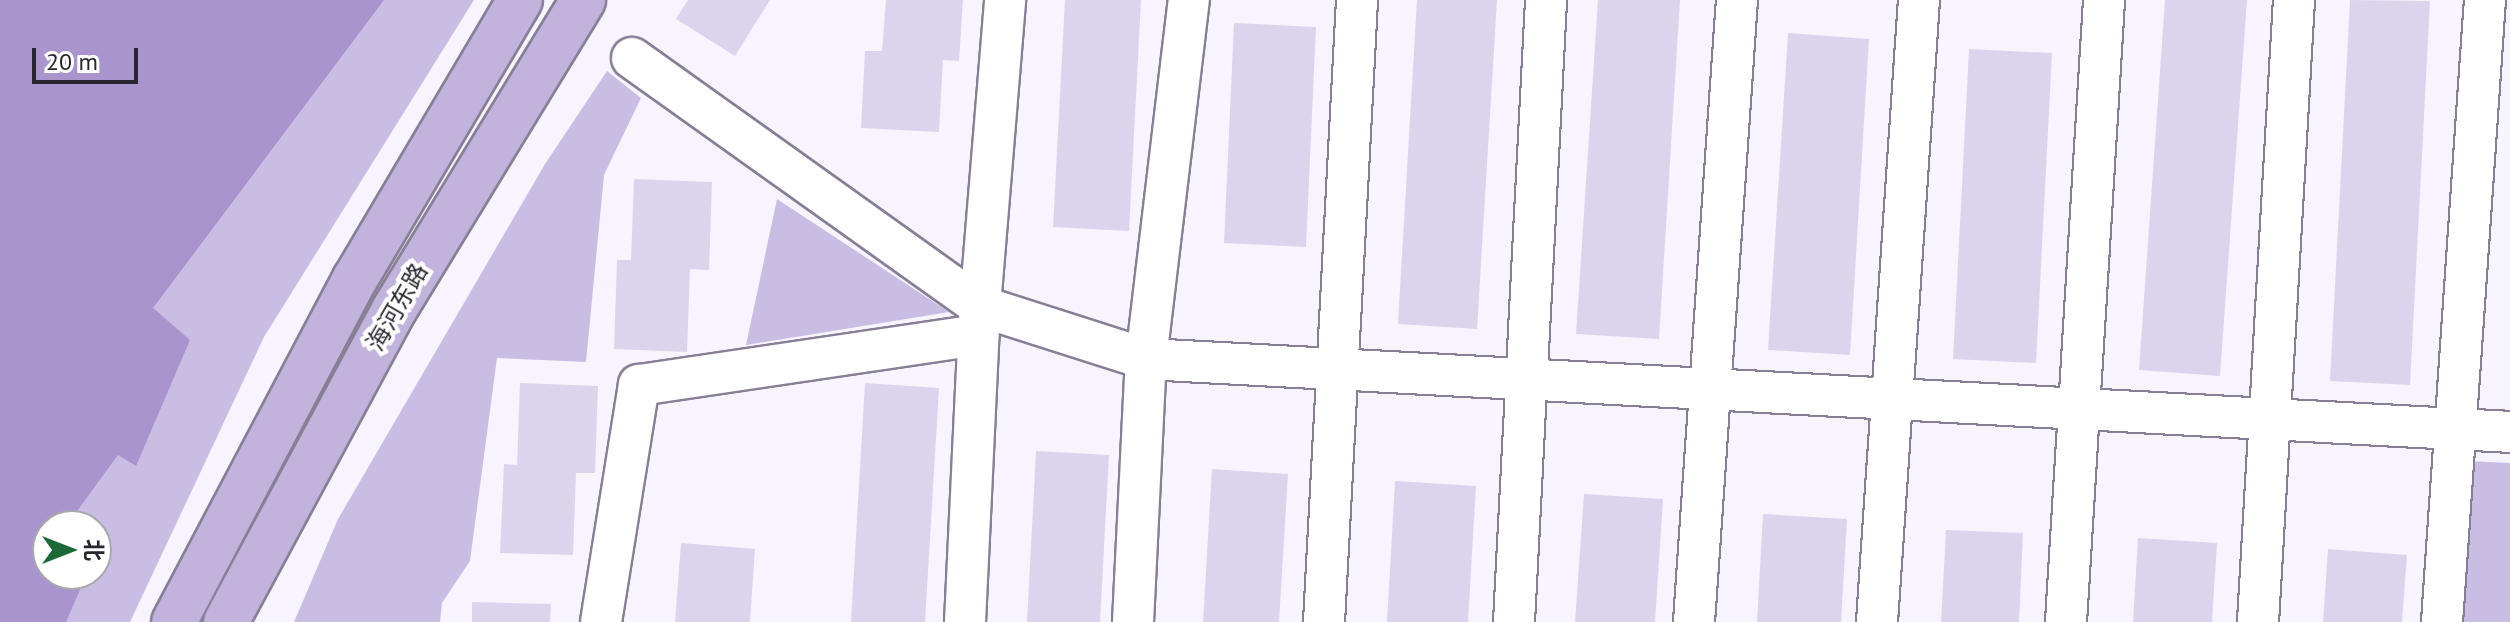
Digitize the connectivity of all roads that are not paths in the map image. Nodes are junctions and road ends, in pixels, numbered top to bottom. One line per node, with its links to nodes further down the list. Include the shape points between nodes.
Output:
1 (520, 0): 23 (main road, 海河东路, via 355,279)
2 (583, 0): 24 (main road, 海河东路, via 394,310)
3 (1005, 0): 13 (street)
4 (1189, 0): 14 (street, via 1165,165)
5 (1357, 0): 15 (street)
6 (1546, 0): 16 (street)
7 (1737, 0): 17 (street)
8 (1919, 0): 18 (street)
9 (2104, 0): 19 (street)
10 (2294, 0): 20 (street)
11 (2485, 0): 21 (street)
12 (632, 58): 13 (street)
13 (979, 321): 14 (street); 25 (street, via 639,385); 26 (street)
14 (1146, 359): 15 (street); 27 (street)
15 (1337, 369): 16 (street); 28 (street)
16 (1527, 379): 17 (street); 29 (street)
17 (1708, 389): 18 (street); 30 (street)
18 (1889, 399): 19 (street); 31 (street)
19 (2076, 409): 20 (street); 32 (street)
20 (2269, 419): 21 (street); 33 (street)
21 (2454, 429): 22 (street); 34 (street)
22 (2510, 432)
23 (174, 622)
24 (226, 622)
25 (601, 622)
26 (965, 622)
27 (1133, 622)
28 (1324, 622)
29 (1514, 622)
30 (1694, 622)
31 (1877, 622)
32 (2066, 622)
33 (2258, 622)
34 (2442, 622)

